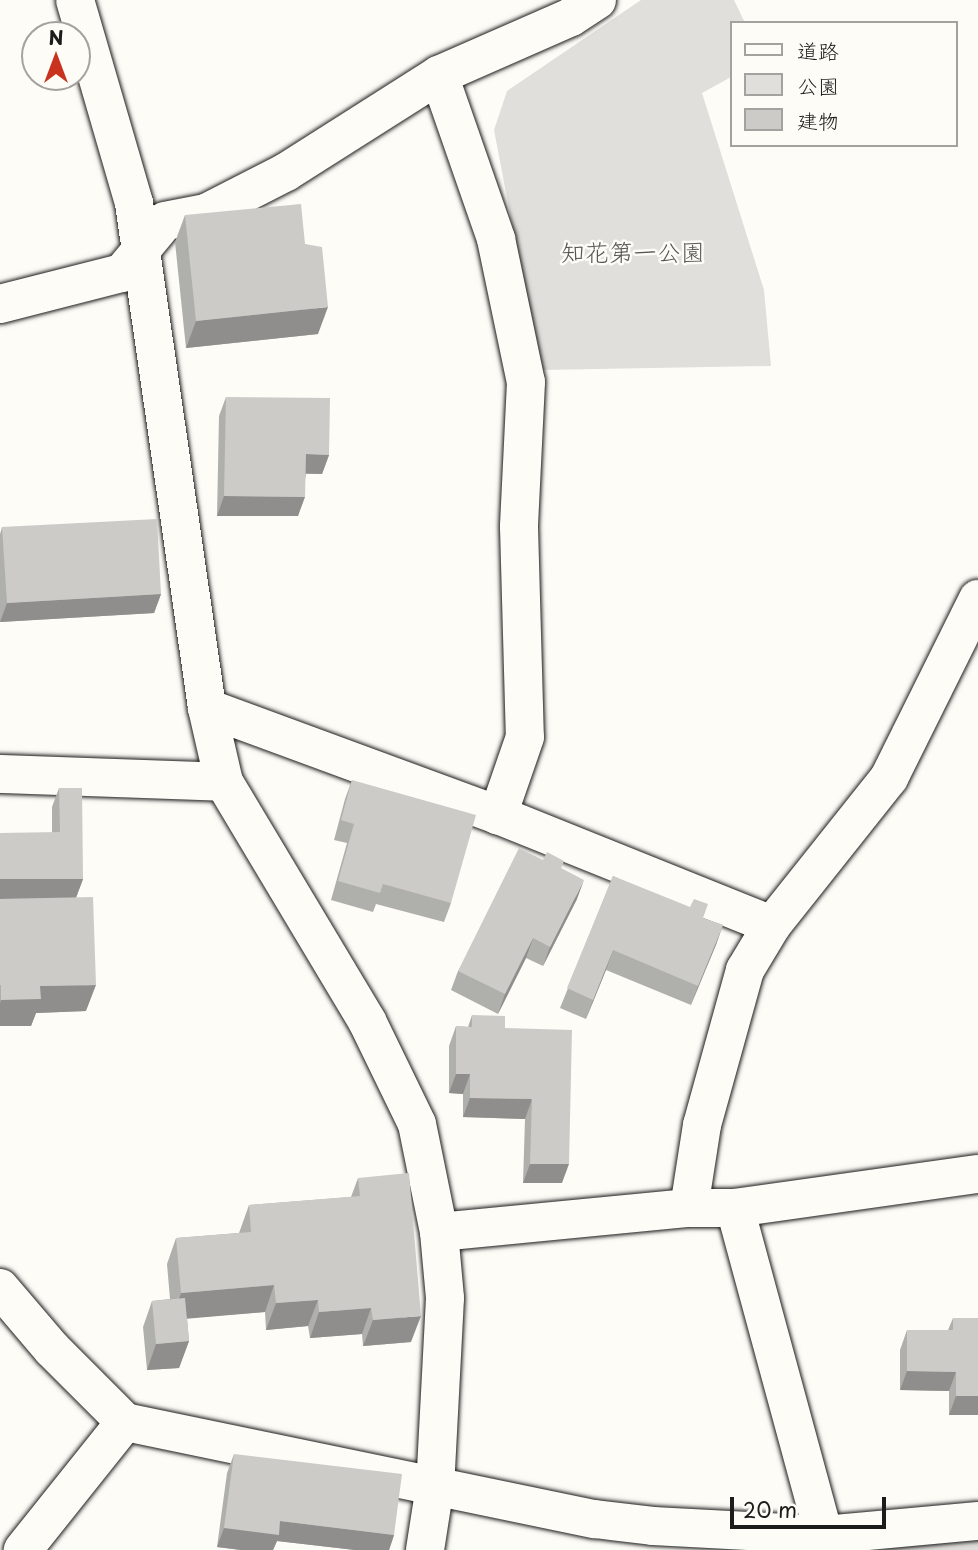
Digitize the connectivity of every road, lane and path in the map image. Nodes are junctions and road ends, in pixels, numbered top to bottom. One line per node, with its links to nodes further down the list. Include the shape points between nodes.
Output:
1 (75, 0): 6 (street, via 134,203)
2 (534, 0): 4 (street)
3 (597, 0): 4 (street, via 570,17)
4 (499, 46): 5 (street)
5 (439, 75): 6 (street, via 286,172 206,213 165,221); 12 (street, via 496,239 526,382 519,527 525,737)
6 (141, 254): 7 (street, via 122,272); 9 (street)
7 (0, 304)
8 (978, 599): 13 (street, via 889,778)
9 (207, 708): 11 (street); 12 (street)
10 (0, 774): 11 (street)
11 (223, 782): 17 (street, via 367,1021 417,1124)
12 (498, 816): 13 (street)
13 (772, 925): 15 (street, via 745,970 702,1125)
14 (978, 1174): 16 (street)
15 (689, 1208): 16 (street); 17 (street)
16 (735, 1208): 22 (street)
17 (439, 1232): 20 (street, via 445,1298)
18 (0, 1288): 19 (street, via 52,1349)
19 (125, 1422): 20 (street); 24 (street)
20 (435, 1486): 22 (street, via 653,1526); 25 (street)
21 (978, 1521): 23 (street)
22 (824, 1535): 23 (street)
23 (883, 1541)
24 (23, 1550)
25 (425, 1550)

